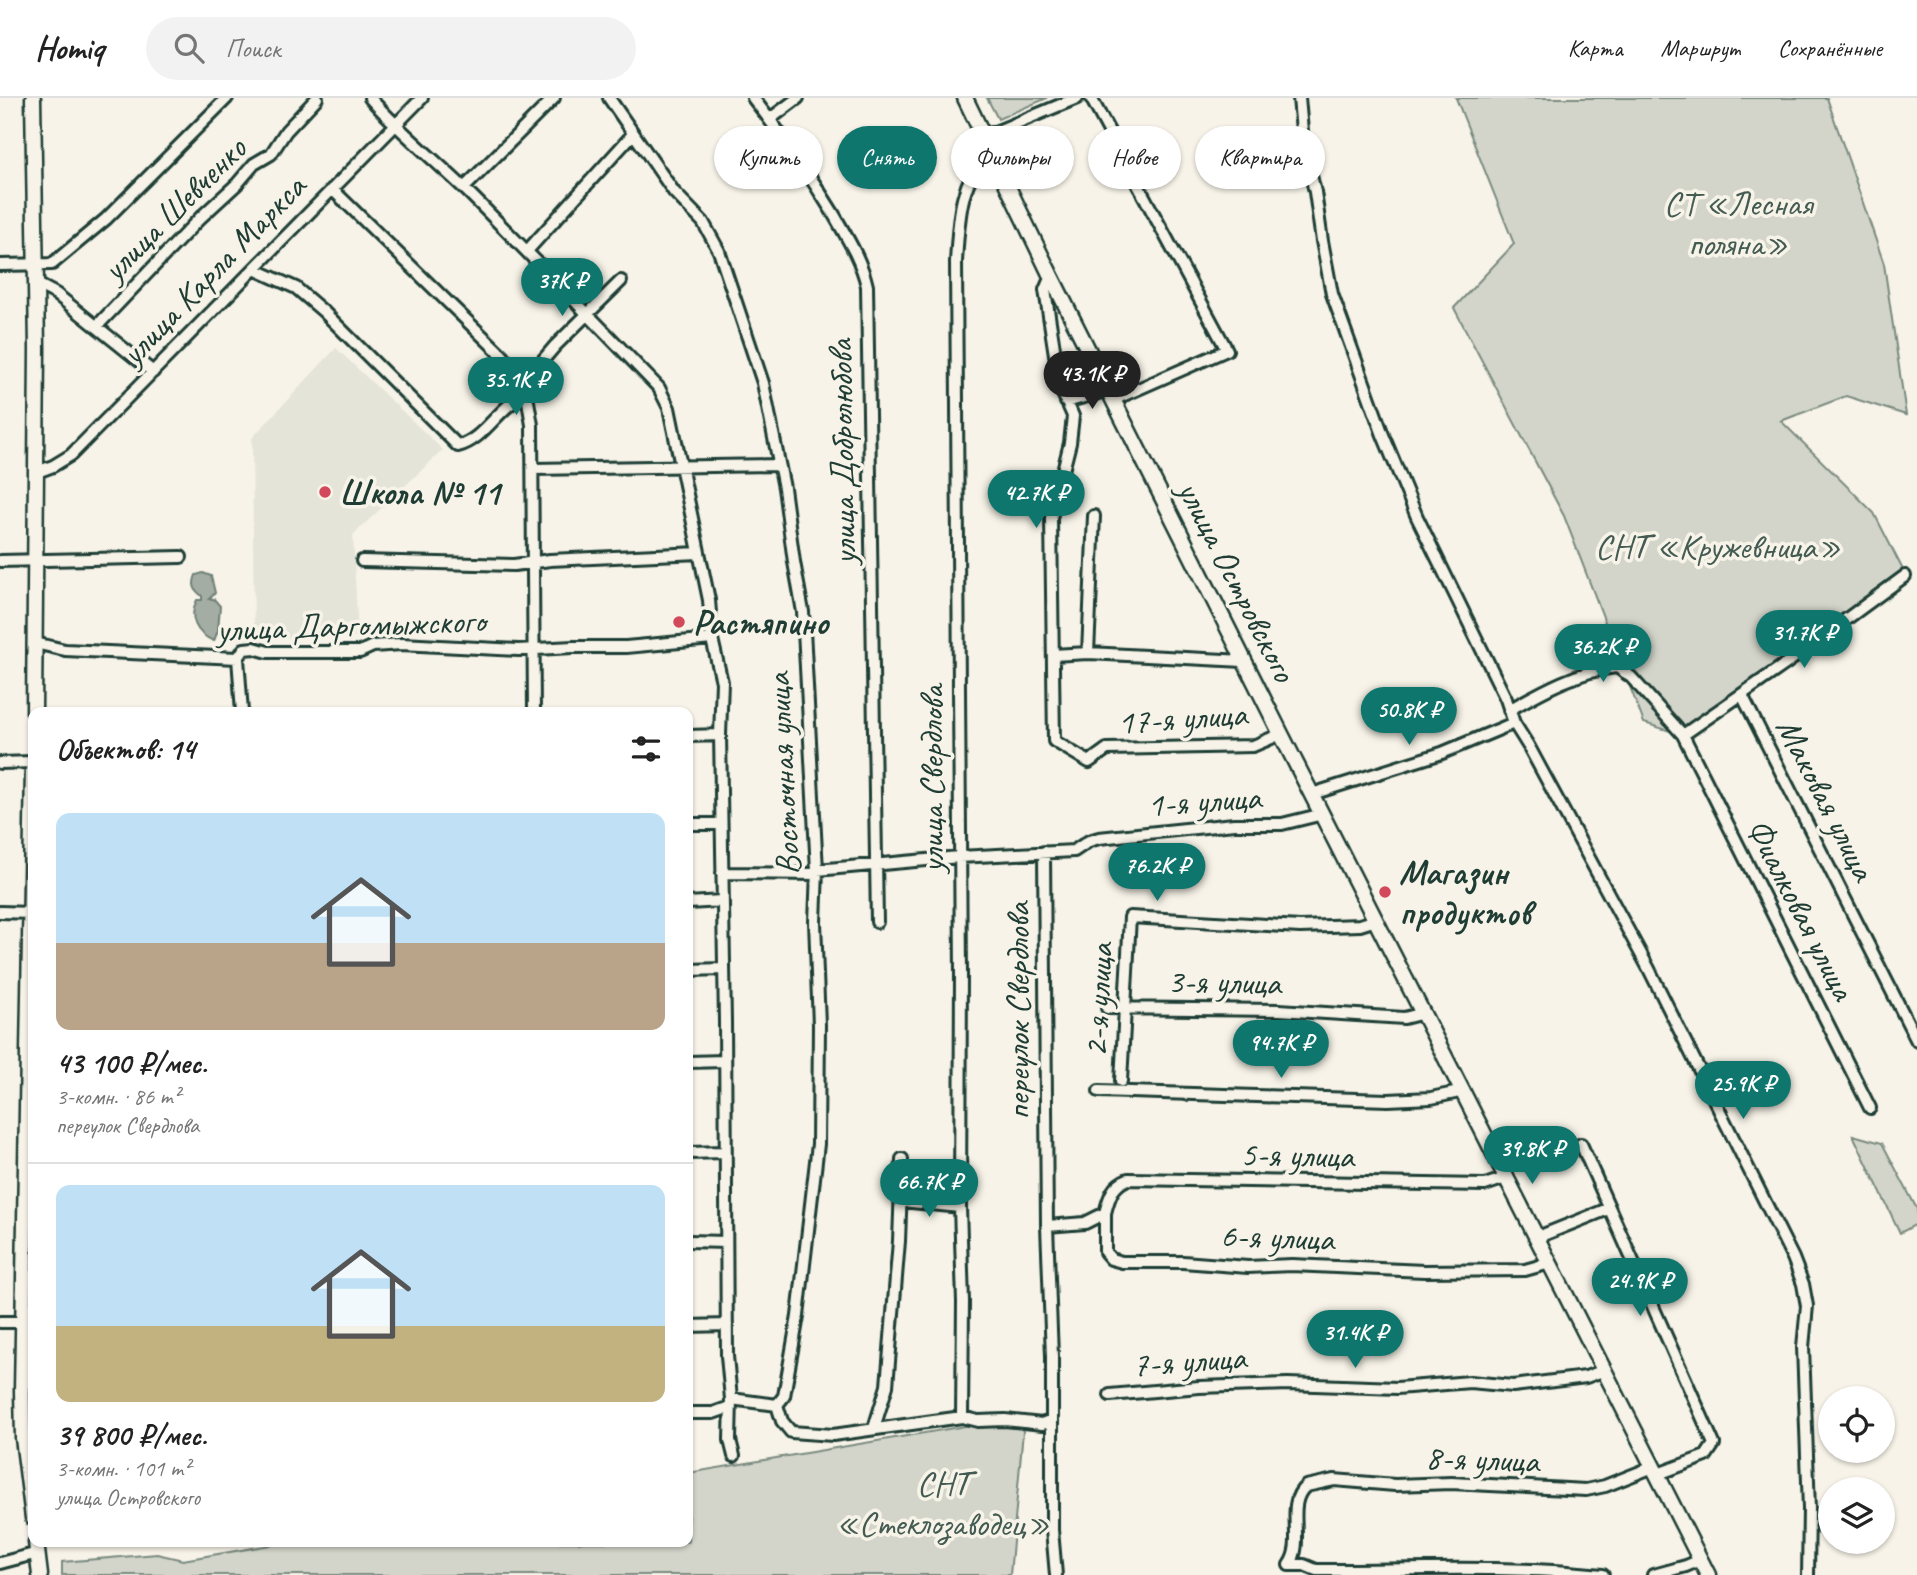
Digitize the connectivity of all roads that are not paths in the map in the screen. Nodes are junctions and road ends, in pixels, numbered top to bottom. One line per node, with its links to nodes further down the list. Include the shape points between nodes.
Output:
1 (33, 98): 24 (street)
2 (227, 98): 24 (street, via 106,219 52,264)
3 (317, 98): 31 (street, улица Шевченко, via 271,154 254,164)
4 (370, 98): 15 (street)
5 (422, 98): 15 (street, улица Карла Маркса)
6 (554, 98): 19 (street)
7 (609, 98): 18 (street, Восточная улица)
8 (753, 98): 14 (street, улица Добролюбова)
9 (798, 98): 14 (street)
10 (965, 98): 16 (street, улица Островского)
11 (1077, 98): 17 (street)
12 (1091, 98): 34 (street, via 1227,349)
13 (1299, 98): 60 (street, via 1332,294 1417,517)
14 (770, 119): 74 (street, улица Добролюбова, via 849,241 867,286)
15 (395, 125): 19 (street); 20 (street, улица Карла Маркса)
16 (978, 126)
17 (1020, 126)
18 (633, 134): 23 (street); 37 (street, Восточная улица, via 674,192 703,222 719,251 757,361)
19 (464, 188): 23 (street)
20 (331, 189): 26 (street, улица Карла Маркса); 33 (street, via 502,355)
21 (965, 189): 73 (street, улица Свердлова, via 956,262)
22 (1008, 189): 27 (street, улица Островского)
23 (527, 251): 30 (street)
24 (37, 264): 25 (street); 29 (street)
25 (0, 265)
26 (254, 269): 32 (street, улица Карла Маркса); 35 (street, via 296,288 324,312 458,446 470,441 514,400)
27 (1051, 276): 34 (street, улица Островского); 36 (street, via 1045,290)
28 (621, 281): 30 (street)
29 (37, 284): 31 (street); 40 (street)
30 (588, 315): 33 (street); 38 (street, via 659,388 669,408)
31 (97, 327): 32 (street)
32 (153, 372): 40 (street, улица Карла Маркса, via 71,455)
33 (522, 381): 35 (street)
34 (1111, 395): 36 (street); 55 (street, улица Островского)
35 (527, 396): 39 (street)
36 (1066, 402): 53 (street, via 1073,416 1070,443 1051,518)
37 (779, 465): 38 (street); 75 (street, Восточная улица, via 803,612)
38 (681, 468): 39 (street); 42 (street)
39 (533, 469): 47 (street)
40 (37, 472): 44 (street)
41 (1094, 516): 52 (street)
42 (699, 553): 47 (street); 49 (street)
43 (181, 556): 44 (street)
44 (35, 559): 45 (street); 50 (street)
45 (0, 561)
46 (362, 561): 47 (street)
47 (532, 564): 51 (street)
48 (1905, 576): 56 (street)
49 (712, 639): 51 (street, улица Даргомыжского, via 626,648); 63 (street, via 722,682)
50 (35, 643): 54 (street, улица Даргомыжского, via 65,650); 57 (street)
51 (534, 648): 54 (street, улица Даргомыжского, via 401,644 360,652 254,648 244,649); 59 (street)
52 (1088, 653): 53 (street); 55 (street)
53 (1053, 655): 62 (street, 17-я улица, via 1054,741 1089,762 1107,749 1253,746)
54 (238, 658): 58 (street)
55 (1244, 661): 62 (street, улица Островского)
56 (1742, 695): 64 (street); 88 (street, Маковая улица)
57 (34, 707)
58 (242, 707)
59 (534, 707)
60 (1509, 710): 61 (street); 64 (street, Фиалковая улица, via 1597,669 1617,667)
61 (1514, 723): 68 (street); 133 (street, via 1649,968 1803,1284 1807,1306 1803,1347)
62 (1281, 734): 68 (street, улица Островского)
63 (720, 735): 65 (street); 71 (street)
64 (1683, 735): 94 (street, Фиалковая улица)
65 (693, 736)
66 (28, 762): 67 (street)
67 (0, 763)
68 (1312, 794): 69 (street, улица Островского)
69 (1323, 814): 72 (street, 1-я улица, via 1282,824 1128,834 1089,841 1074,851); 81 (street, улица Островского)
70 (693, 824): 71 (street)
71 (721, 824): 76 (street)
72 (1044, 852): 73 (street, 1-я улица); 104 (street, переулок Свердлова)
73 (959, 857): 74 (street, 1-я улица); 101 (street, улица Свердлова)
74 (875, 864): 75 (street, 1-я улица); 82 (street, улица Добролюбова)
75 (817, 872): 76 (street, 1-я улица); 116 (street, Восточная улица, via 818,1144 798,1315 784,1396)
76 (722, 873): 77 (street)
77 (722, 901): 78 (street); 83 (street)
78 (693, 903)
79 (0, 912): 80 (street)
80 (28, 913)
81 (1376, 920): 86 (street, 2-я улица, via 1360,925 1300,927 1130,917); 87 (street, улица Островского)
82 (877, 922)
83 (724, 969): 84 (street); 89 (street)
84 (693, 970)
85 (1107, 1008): 86 (street, 3-я улица)
86 (1125, 1008): 87 (street, 3-я улица, via 1405,1018); 91 (street, 2-я улица)
87 (1424, 1013): 93 (street, улица Островского)
88 (1917, 1041)
89 (724, 1061): 90 (street); 96 (street)
90 (693, 1062)
91 (1121, 1081)
92 (1099, 1091): 93 (street, via 1388,1100)
93 (1464, 1091): 99 (street, улица Островского)
94 (1870, 1108)
95 (1581, 1144): 102 (street)
96 (725, 1152): 97 (street); 107 (street)
97 (693, 1153)
98 (902, 1159): 100 (street)
99 (1507, 1177): 103 (street, 5-я улица, via 1485,1185 1128,1179 1112,1190); 105 (street, улица Островского)
100 (902, 1201): 101 (street); 120 (street, via 887,1386)
101 (960, 1206): 118 (street, улица Свердлова)
102 (1608, 1209): 105 (street); 122 (street, 8-я улица, via 1714,1444 1706,1456)
103 (1105, 1213): 104 (street, via 1085,1223); 108 (street, 6-я улица, via 1105,1252 1122,1262 1424,1271 1525,1270)
104 (1047, 1226): 119 (street, переулок Свердлова)
105 (1538, 1237): 108 (street, улица Островского)
106 (693, 1241): 107 (street)
107 (726, 1242): 111 (street)
108 (1550, 1262): 113 (street, улица Островского)
109 (0, 1322): 110 (street)
110 (28, 1322): 123 (street, via 23,1438)
111 (727, 1325): 112 (street); 115 (street)
112 (693, 1326)
113 (1605, 1370): 114 (street, 7-я улица, via 1586,1377 1513,1386 1470,1381 1397,1388 1288,1384); 122 (street, улица Островского)
114 (1110, 1395)
115 (731, 1403): 116 (street); 117 (street, via 713,1413); 121 (street)
116 (777, 1405): 120 (street, via 792,1433 825,1435)
117 (693, 1413)
118 (961, 1417): 119 (street, via 1042,1424); 120 (street)
119 (1052, 1420): 129 (street, переулок Свердлова)
120 (874, 1429)
121 (734, 1456)
122 (1656, 1470): 125 (street, улица Островского); 127 (street, 8-я улица, via 1586,1490 1334,1480 1306,1486 1297,1499 1297,1548)
123 (28, 1478)
124 (37, 1547): 126 (street); 128 (street)
125 (1700, 1560): 131 (street); 132 (street, улица Островского)
126 (0, 1563)
127 (1290, 1570): 130 (street, via 1304,1565 1315,1570 1523,1570)
128 (40, 1575)
129 (1056, 1575)
130 (1603, 1575)
131 (1653, 1575)
132 (1708, 1575)
133 (1808, 1575)

